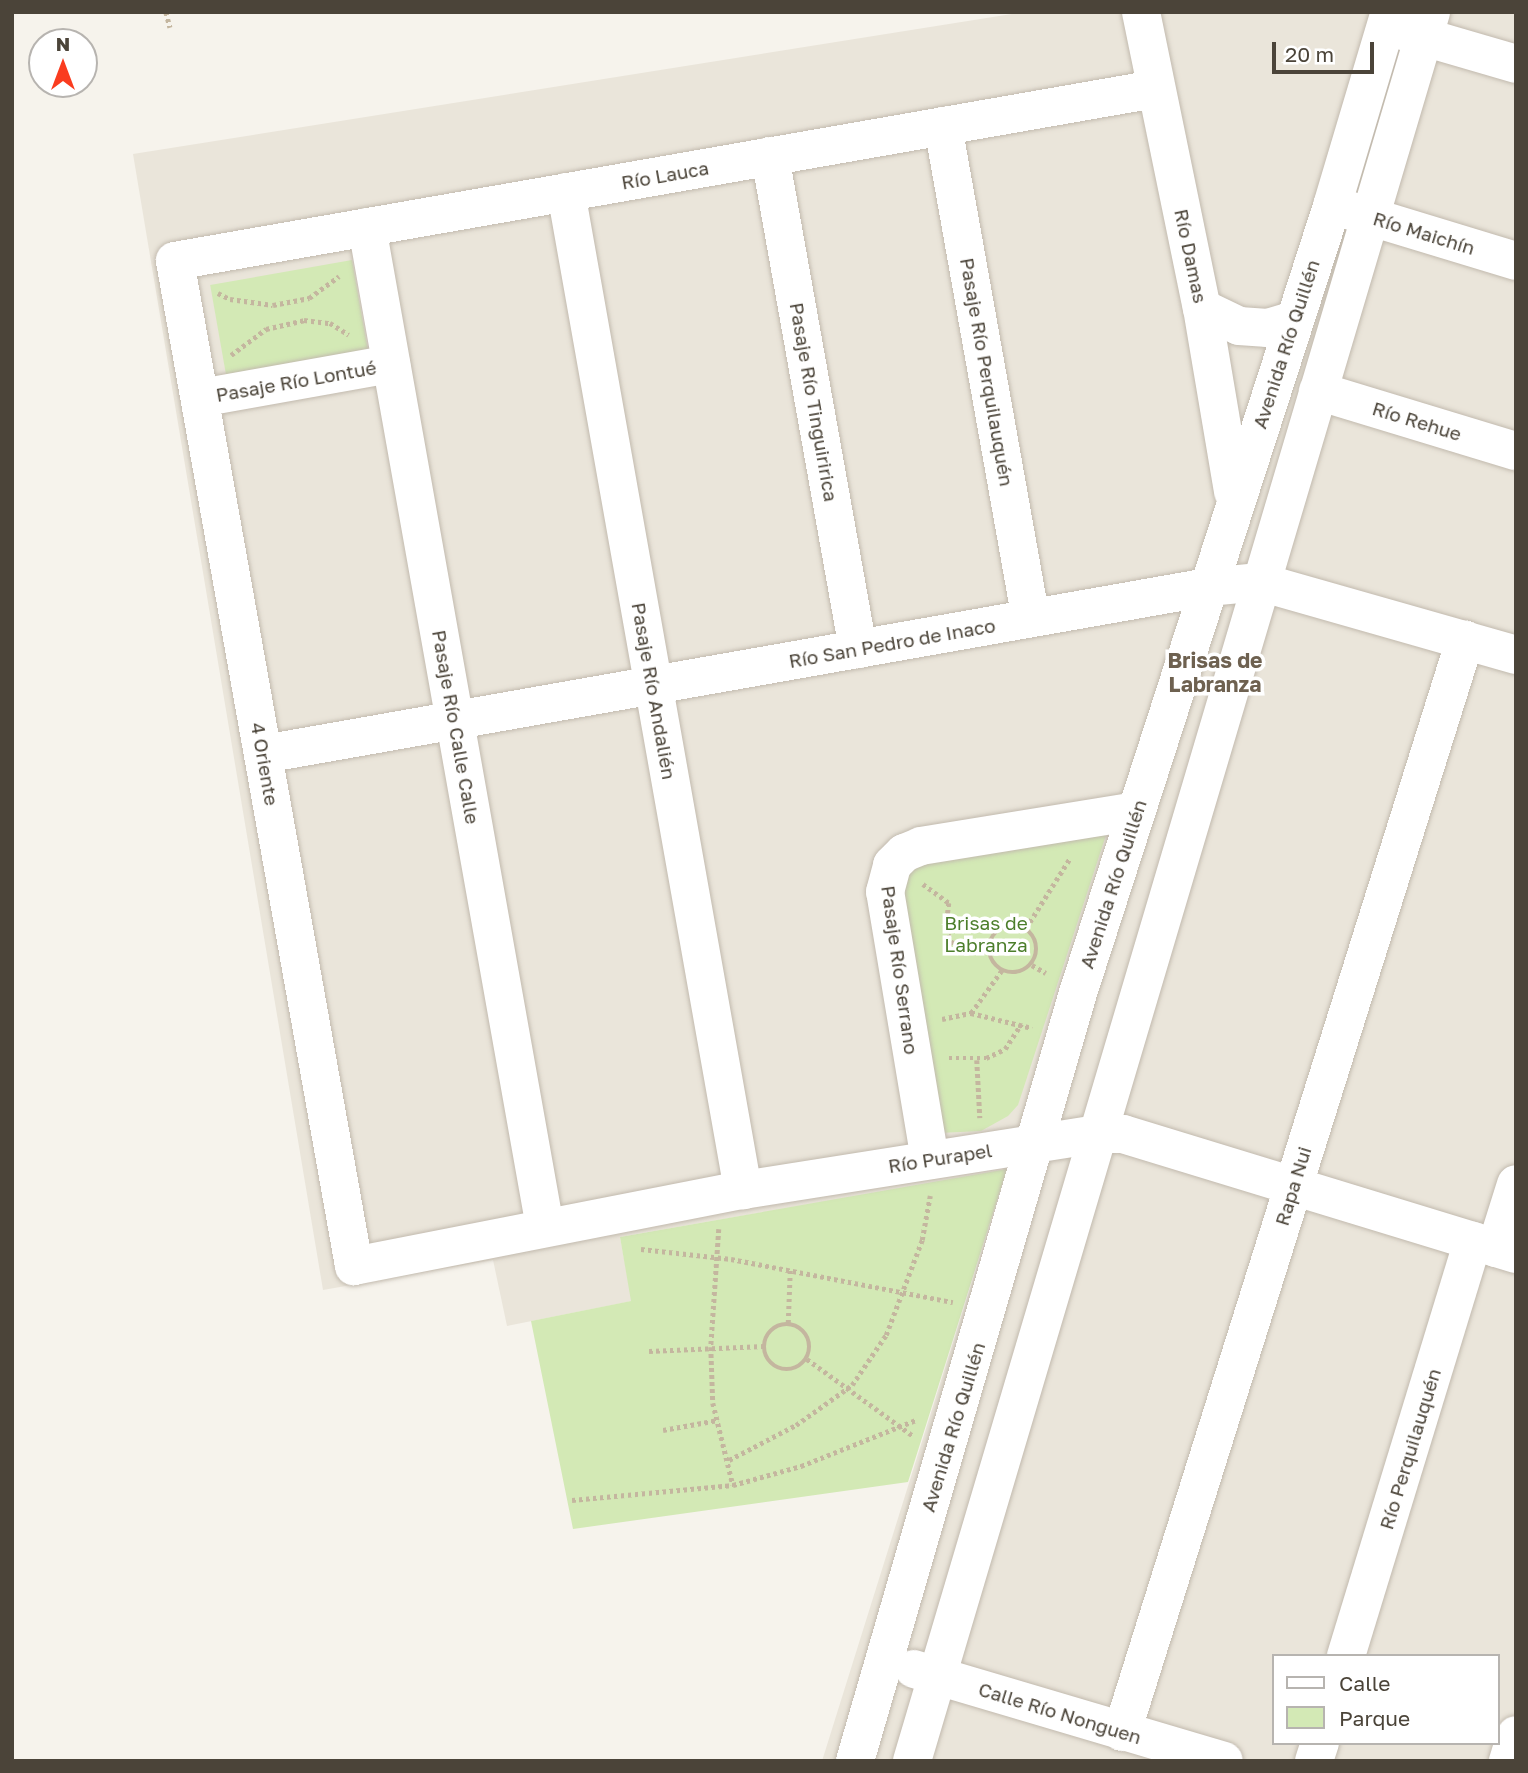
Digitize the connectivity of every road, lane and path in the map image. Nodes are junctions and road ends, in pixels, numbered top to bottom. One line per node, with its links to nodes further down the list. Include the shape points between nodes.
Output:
1 (166, 12): 5 (path)
2 (1141, 12): 7 (street, Río Damas)
3 (1388, 19): 4 (street); 11 (street, Avenida Río Quillén)
4 (1427, 24): 6 (street); 12 (street)
5 (170, 27)
6 (1516, 64)
7 (1155, 89): 8 (street, Río Lauca); 16 (street, Río Damas)
8 (943, 126): 9 (street, Río Lauca); 25 (street, Pasaje Río Perquilauquén)
9 (771, 156): 10 (street, Río Lauca); 27 (street, Pasaje Río Tinguiririca)
10 (566, 192): 13 (street, Río Lauca); 29 (street, Pasaje Río Andalién)
11 (1332, 205): 12 (street, Río Maichín); 17 (street, Avenida Río Quillén)
12 (1370, 217): 15 (street, Río Maichín); 19 (street)
13 (367, 227): 14 (street, Río Lauca); 18 (street, Pasaje Río Calle Calle)
14 (175, 261): 20 (street, 4 Oriente)
15 (1516, 261)
16 (1202, 308): 17 (street, via 1239,327 1268,328); 22 (street, Río Damas)
17 (1295, 320): 22 (street, Avenida Río Quillén)
18 (391, 364): 20 (street, Pasaje Río Lontué); 30 (street, Pasaje Río Calle Calle)
19 (1318, 391): 21 (street, Río Rehue); 23 (street)
20 (200, 398): 31 (street, 4 Oriente)
21 (1516, 451)
22 (1234, 502): 24 (street, Avenida Río Quillén)
23 (1260, 582): 24 (street, Río San Pedro de Inaco); 26 (street, Río San Pedro de Inaco); 44 (street)
24 (1208, 587): 25 (street, Río San Pedro de Inaco); 32 (street, Avenida Río Quillén)
25 (1031, 618): 27 (street, Río San Pedro de Inaco)
26 (1465, 640): 28 (street, Río San Pedro de Inaco); 49 (street, Rapa Nui)
27 (858, 649): 29 (street, Río San Pedro de Inaco)
28 (1516, 655)
29 (653, 685): 30 (street, Río San Pedro de Inaco); 50 (street, Pasaje Río Andalién)
30 (455, 720): 31 (street, Río San Pedro de Inaco); 51 (street, Pasaje Río Calle Calle)
31 (264, 754): 55 (street, 4 Oriente)
32 (1136, 811): 34 (street, Pasaje Río Serrano, via 921,846); 41 (street, Avenida Río Quillén)
33 (1074, 851): 35 (path)
34 (895, 862): 36 (path, via 949,903 946,929 956,947 976,955); 40 (street, Pasaje Río Serrano, via 885,892)
35 (1026, 928): 36 (path, via 1011,925 997,931); 37 (path, via 1037,949 1032,964 1018,973)
36 (989, 951): 37 (path)
37 (1002, 970): 38 (path)
38 (971, 1013): 39 (path); 40 (path)
39 (1021, 1024): 41 (path); 43 (path, via 1005,1049)
40 (906, 1025): 47 (street, Pasaje Río Serrano)
41 (1065, 1037): 45 (street, Avenida Río Quillén)
42 (942, 1053): 43 (path, via 951,1059)
43 (978, 1060): 46 (path)
44 (1096, 1134): 45 (street, Río Purapel); 49 (street, Río Purapel, via 1123,1134); 75 (street)
45 (1036, 1143): 46 (street, Río Purapel); 58 (street, Avenida Río Quillén)
46 (981, 1150): 47 (street, Río Purapel)
47 (930, 1160): 50 (street, Río Purapel); 57 (path, via 930,1197 922,1240)
48 (1516, 1184): 53 (street, Río Perquilauquén)
49 (1293, 1186): 53 (street, Río Purapel); 76 (street, Rapa Nui)
50 (733, 1191): 51 (street, Río Purapel); 54 (path)
51 (545, 1227): 55 (street, Río Purapel)
52 (638, 1248): 54 (path)
53 (1495, 1248): 73 (street, Río Perquilauquén)
54 (715, 1257): 56 (path); 62 (path)
55 (354, 1266)
56 (790, 1270): 57 (path); 59 (path)
57 (903, 1291): 58 (path); 64 (path, via 886,1335)
58 (988, 1311): 65 (street, Avenida Río Quillén)
59 (788, 1324): 60 (path, via 774,1327); 63 (path, via 807,1335)
60 (764, 1346): 62 (path); 63 (path, via 768,1360 779,1368 795,1368)
61 (649, 1351): 62 (path)
62 (711, 1351): 66 (path)
63 (807, 1359): 64 (path)
64 (845, 1390): 67 (path); 70 (path, via 796,1425)
65 (961, 1402): 67 (path); 69 (street, Avenida Río Quillén)
66 (718, 1420): 68 (path); 70 (path)
67 (900, 1426): 69 (path); 71 (path, via 801,1466)
68 (663, 1430)
69 (944, 1458): 74 (street, Avenida Río Quillén)
70 (729, 1460): 71 (path)
71 (733, 1485): 72 (path)
72 (572, 1500)
73 (1347, 1654)
74 (883, 1660): 75 (street, Calle Río Nonguen); 78 (street, Avenida Río Quillén)
75 (937, 1676): 76 (street, Calle Río Nonguen); 79 (street)
76 (1122, 1732): 80 (street, Calle Río Nonguen)
77 (1516, 1735): 81 (street)
78 (855, 1761)
79 (912, 1761)
80 (1224, 1761)
81 (1508, 1761)

